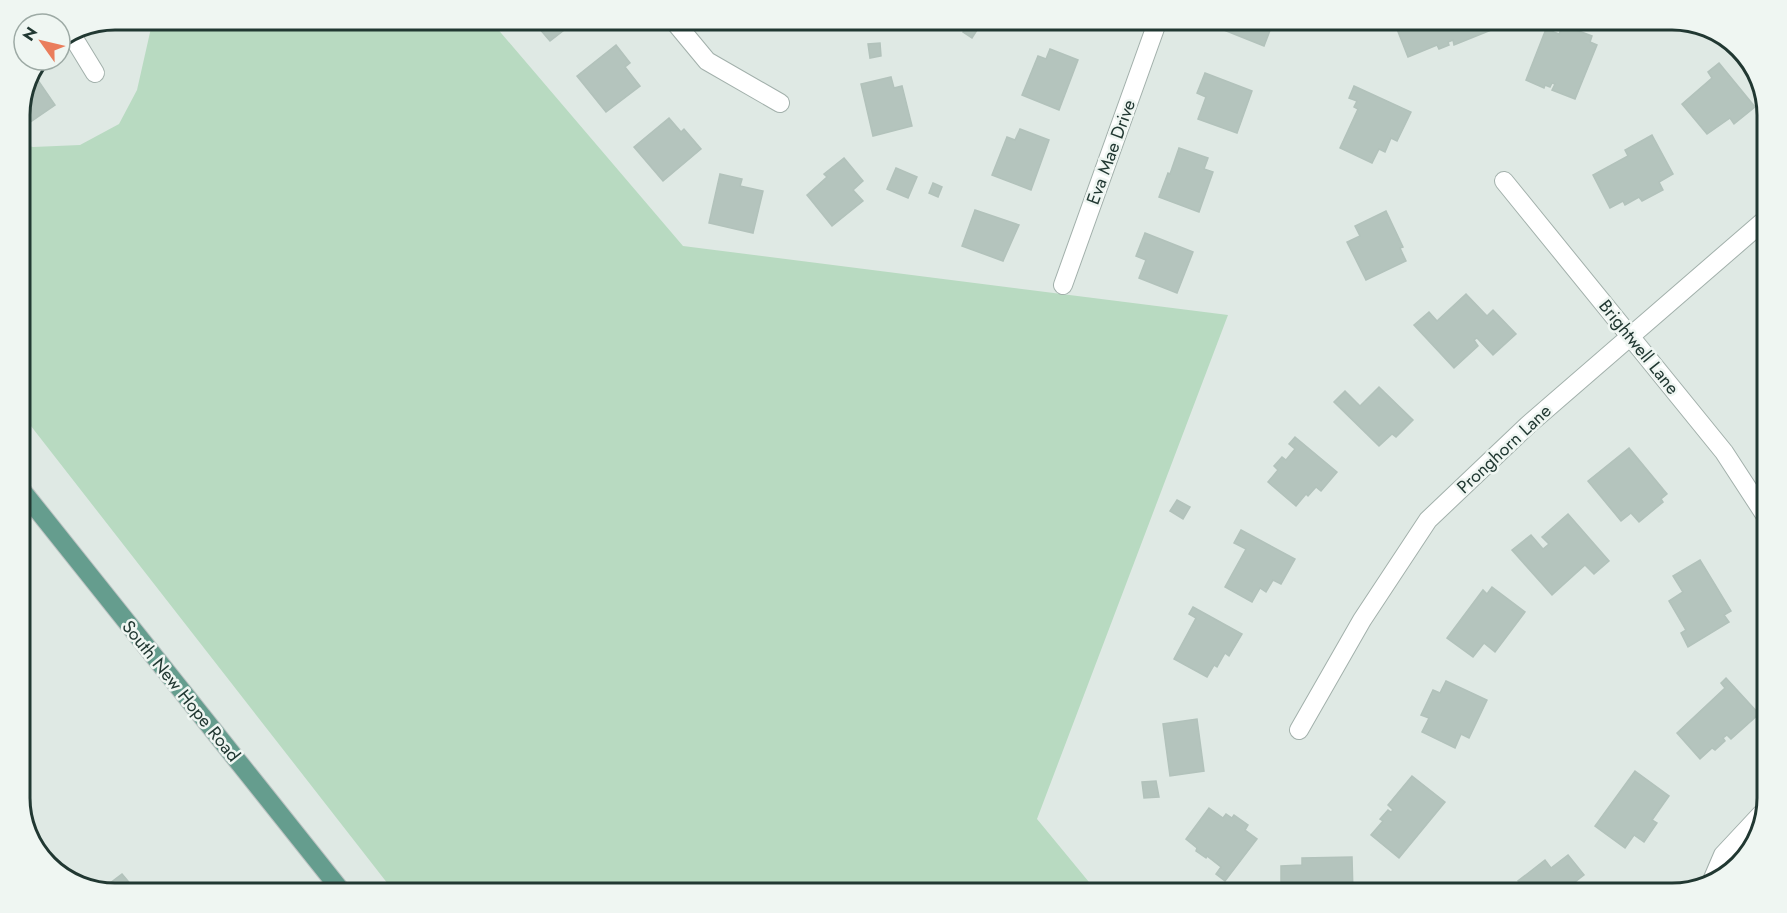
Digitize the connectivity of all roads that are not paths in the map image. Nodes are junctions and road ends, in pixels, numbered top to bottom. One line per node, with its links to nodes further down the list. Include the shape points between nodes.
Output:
1 (681, 30): 5 (street, via 707,61)
2 (1154, 30): 8 (street, Eva Mae Drive)
3 (75, 40): 4 (street)
4 (95, 74)
5 (780, 103)
6 (1504, 181): 9 (street, Brightwell Lane)
7 (1757, 227): 9 (street, Pronghorn Lane)
8 (1063, 285)
9 (1631, 337): 11 (street, Brightwell Lane, via 1724,452); 12 (street, Pronghorn Lane, via 1528,425 1428,520 1362,620)
10 (30, 501): 15 (main road, South New Hope Road)
11 (1757, 503)
12 (1299, 730)
13 (1752, 824): 14 (street, via 1724,855)
14 (1716, 870)
15 (334, 883)

